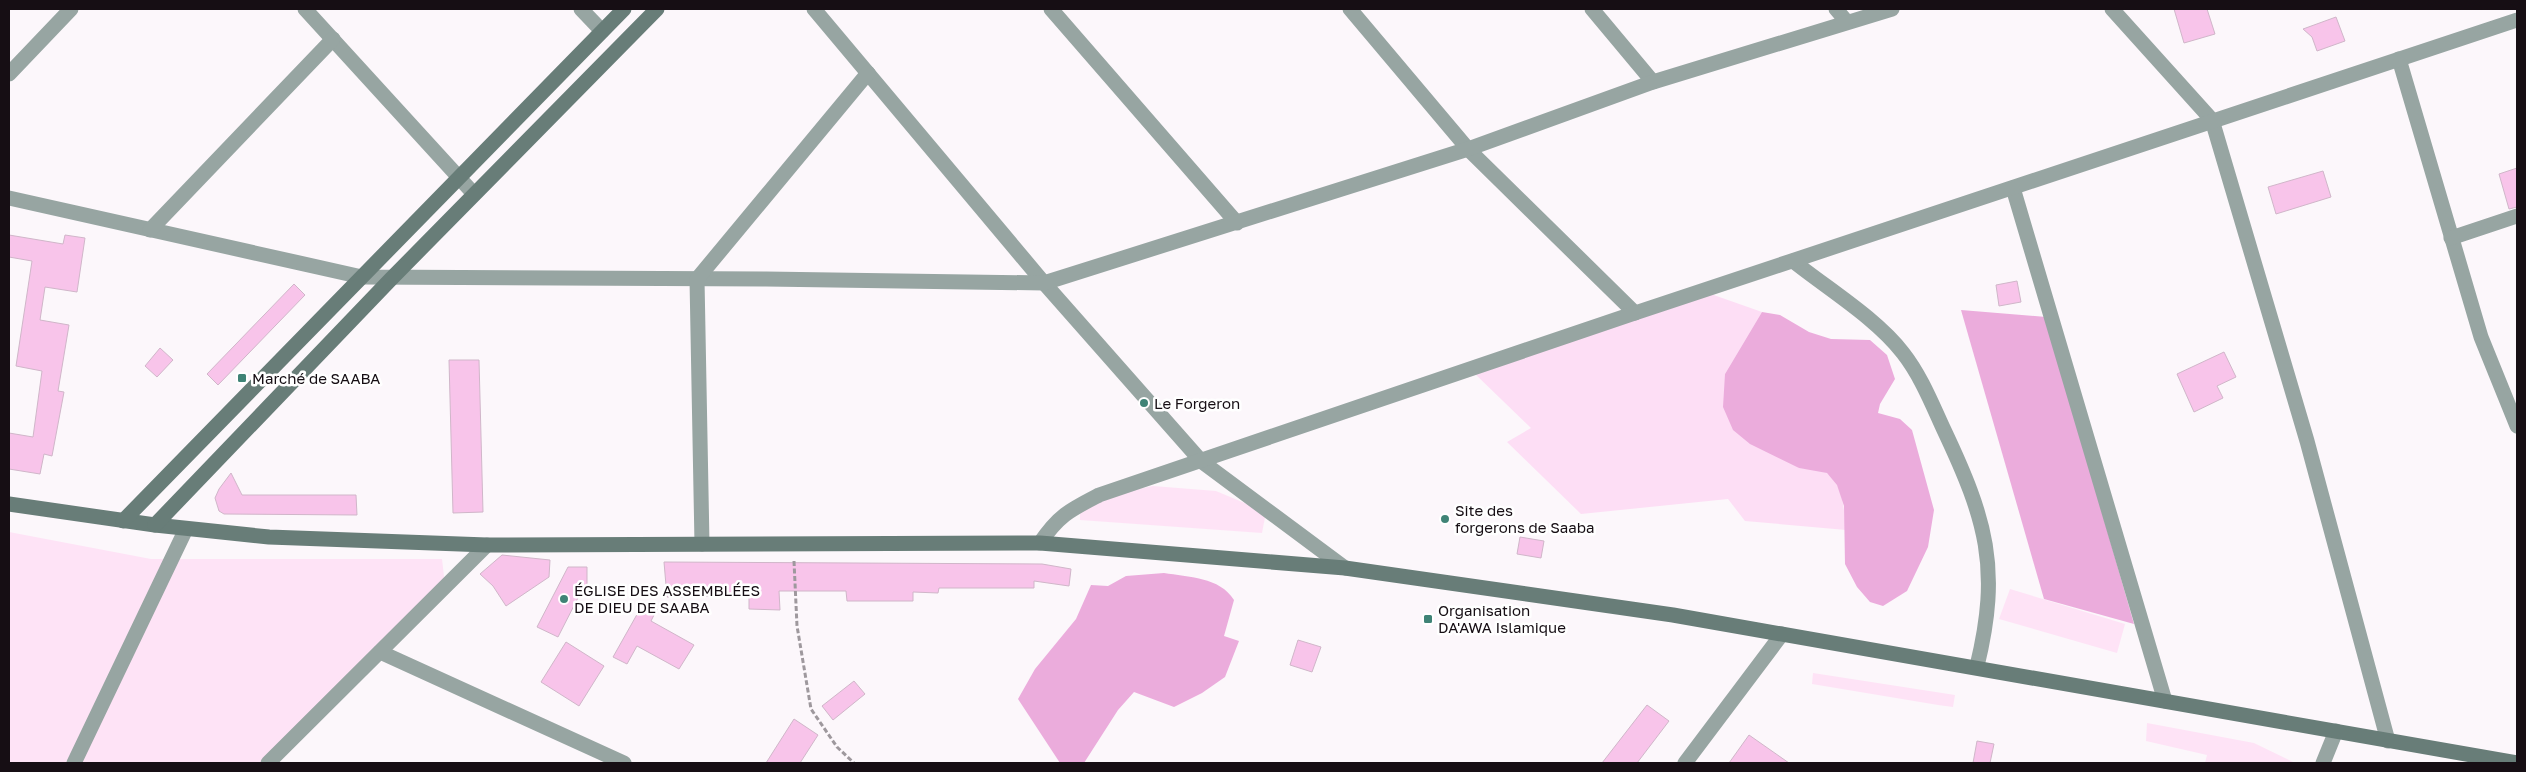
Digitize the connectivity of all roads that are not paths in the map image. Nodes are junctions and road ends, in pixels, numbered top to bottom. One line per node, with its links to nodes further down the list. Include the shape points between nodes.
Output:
1 (71, 9): 19 (street)
2 (305, 9): 16 (street)
3 (581, 9): 15 (street)
4 (624, 9): 15 (street)
5 (657, 9): 25 (street)
6 (814, 9): 18 (street)
7 (1051, 9): 28 (street)
8 (1350, 9): 22 (street)
9 (1592, 9): 20 (street)
10 (1836, 9): 14 (street)
11 (1892, 9): 14 (street)
12 (2112, 9): 21 (street)
13 (2517, 20): 17 (street)
14 (1847, 22): 20 (street)
15 (602, 31): 23 (street)
16 (333, 39): 23 (street); 29 (street)
17 (2398, 59): 21 (street); 30 (street)
18 (868, 73): 34 (street); 35 (street)
19 (9, 74)
20 (1653, 82): 22 (street)
21 (2212, 120): 24 (street); 52 (street, via 2309,450)
22 (1468, 149): 28 (street); 36 (street)
23 (459, 178): 25 (street); 32 (street)
24 (2013, 188): 31 (street); 50 (street)
25 (474, 194): 33 (street)
26 (9, 198): 29 (street)
27 (2517, 216): 30 (street)
28 (1237, 223): 35 (street)
29 (150, 230): 32 (street)
30 (2451, 238): 37 (street, via 2481,337)
31 (1793, 261): 36 (street); 49 (street, via 1873,324 1902,352 1921,380 1969,484 1987,542 1990,594)
32 (362, 277): 33 (street); 40 (street)
33 (391, 279): 34 (street); 41 (street)
34 (697, 279): 35 (street); 44 (street)
35 (1044, 283): 38 (street)
36 (1635, 313): 38 (street)
37 (2517, 426)
38 (1201, 461): 43 (street, via 1099,495 1067,511); 46 (street)
39 (9, 504): 40 (street)
40 (123, 521): 41 (street)
41 (154, 525): 42 (street)
42 (186, 529): 45 (street, via 269,537); 54 (street)
43 (1040, 543): 44 (street); 46 (street)
44 (702, 544): 45 (street)
45 (487, 545): 48 (street)
46 (1345, 568): 47 (street, via 1673,615)
47 (1782, 634): 49 (street); 57 (street)
48 (380, 652): 53 (street); 55 (street)
49 (1977, 666): 50 (street)
50 (2165, 701): 51 (street)
51 (2336, 731): 52 (street); 58 (street)
52 (2388, 741): 59 (street)
53 (600, 759): 56 (street)
54 (74, 763)
55 (268, 763)
56 (624, 763)
57 (1685, 763)
58 (2324, 763)
59 (2517, 763)

